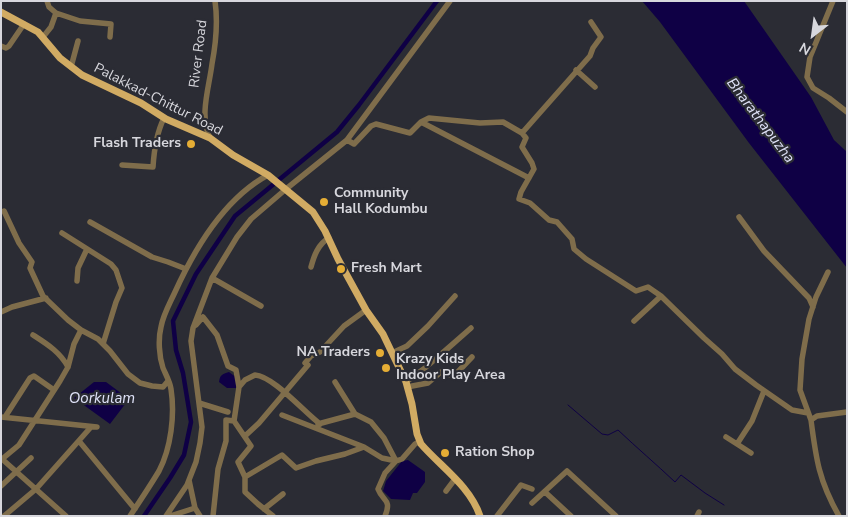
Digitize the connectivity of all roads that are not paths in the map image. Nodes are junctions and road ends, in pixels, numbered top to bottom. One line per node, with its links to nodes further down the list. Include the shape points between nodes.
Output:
1 (47, 1): 6 (street)
2 (215, 1): 20 (street, River Road, via 217,20 206,108 206,130)
3 (450, 1): 21 (street)
4 (833, 1): 16 (street, via 810,58 807,77 813,88)
5 (1, 12): 8 (main road, Palakkad-Chittur Road)
6 (56, 13): 9 (street); 10 (street, via 80,21 111,24)
7 (591, 22): 14 (street, via 601,37 590,56)
8 (24, 24): 9 (main road, Palakkad-Chittur Road); 12 (street, via 9,46)
9 (43, 37): 13 (main road, Palakkad-Chittur Road)
10 (110, 37)
11 (78, 41): 13 (street)
12 (1, 46)
13 (71, 67): 17 (main road, Palakkad-Chittur Road)
14 (576, 70): 15 (street); 19 (street)
15 (595, 87)
16 (847, 112)
17 (164, 118): 20 (main road, Palakkad-Chittur Road); 22 (street, via 153,167)
18 (421, 122): 19 (street, via 435,118 480,124 503,122); 21 (street, via 410,133 376,124 370,126 354,144); 24 (street)
19 (522, 133): 24 (street, via 526,138 522,147 534,169)
20 (210, 138): 23 (main road, Palakkad-Chittur Road)
21 (347, 140): 25 (street)
22 (122, 165)
23 (268, 175): 25 (main road, Palakkad-Chittur Road); 33 (street, via 234,201 212,227)
24 (529, 178): 38 (street, via 519,199 557,222 572,239 574,249 636,290 648,287)
25 (286, 189): 30 (main road, Palakkad-Chittur Road, via 313,212); 35 (street, via 251,219 236,237)
26 (4, 211): 39 (street, via 32,262 30,268)
27 (739, 217): 41 (street, via 764,251 809,298)
28 (90, 222): 33 (street, via 152,257)
29 (62, 233): 31 (street)
30 (328, 238): 32 (street, via 319,246); 42 (main road, Palakkad-Chittur Road)
31 (87, 249): 36 (street, via 78,268); 48 (street, via 111,264 122,288)
32 (311, 267)
33 (186, 269): 53 (street, via 161,327 160,345)
34 (828, 272): 41 (street)
35 (212, 278): 40 (street); 45 (street)
36 (77, 281)
37 (455, 296): 50 (street, via 407,346)
38 (661, 296): 44 (street); 58 (street, via 735,368)
39 (46, 298): 43 (street); 46 (street)
40 (262, 306)
41 (813, 307): 63 (street, via 802,359 800,390)
42 (366, 310): 50 (main road, Palakkad-Chittur Road); 59 (street, via 344,326 320,352 311,356)
43 (1, 312)
44 (634, 321)
45 (193, 328): 56 (street, via 203,317 217,335 228,366 236,370); 60 (street, via 191,341)
46 (81, 330): 48 (street); 52 (street)
47 (33, 335): 52 (street, via 51,346)
48 (104, 344): 53 (street, via 128,374 140,382 163,387)
49 (445, 350): 55 (street, via 471,328)
50 (392, 353): 55 (main road, Palakkad-Chittur Road)
51 (472, 357): 55 (street, via 454,376 441,372 428,383)
52 (68, 366): 57 (street)
53 (168, 380): 94 (street, via 173,409 167,449 160,470)
54 (335, 382): 64 (street)
55 (406, 385): 75 (main road, Palakkad-Chittur Road)
56 (239, 387): 59 (street, via 257,375); 69 (street)
57 (54, 390): 66 (street, via 34,376 30,378); 68 (street)
58 (764, 390): 63 (street, via 792,410); 76 (street, via 752,421)
59 (284, 392): 70 (street); 72 (street)
60 (200, 403): 61 (street); 84 (street, via 200,443)
61 (228, 412)
62 (847, 412): 67 (street, via 817,416)
63 (808, 413): 67 (street)
64 (355, 414): 70 (street); 81 (street, via 371,422)
65 (282, 415): 71 (street)
66 (3, 417): 68 (street)
67 (811, 420): 109 (street, via 819,472)
68 (34, 421): 74 (street, via 94,427); 79 (street, via 19,445)
69 (234, 422): 72 (street); 102 (street, via 226,420 226,441 218,469)
70 (320, 424): 71 (street)
71 (310, 426): 77 (street)
72 (245, 436): 83 (street, via 251,446 238,462)
73 (726, 437): 76 (street)
74 (79, 441): 87 (street); 94 (street)
75 (420, 441): 81 (street); 85 (main road, Palakkad-Chittur Road)
76 (737, 444): 78 (street)
77 (364, 447): 81 (street, via 382,458); 83 (street, via 296,468 282,455)
78 (751, 453)
79 (3, 456): 82 (street)
80 (30, 458): 82 (street)
81 (396, 461): 104 (street, via 385,473 378,489 388,502)
82 (17, 472): 86 (street); 87 (street)
83 (245, 477): 95 (street, via 245,492)
84 (189, 478): 93 (street); 99 (street)
85 (455, 479): 89 (street); 105 (main road, Palakkad-Chittur Road, via 468,492)
86 (1, 486)
87 (36, 489): 96 (street); 97 (street)
88 (532, 490): 106 (street, via 522,485)
89 (446, 491)
90 (545, 492): 92 (street); 107 (street); 108 (street, via 567,471)
91 (283, 494): 95 (street)
92 (532, 504)
93 (195, 508): 100 (street); 101 (street)
94 (135, 509): 98 (street)
95 (264, 509): 103 (street)
96 (4, 516)
97 (66, 516)
98 (130, 516)
99 (166, 516)
100 (170, 516)
101 (200, 516)
102 (213, 516)
103 (273, 516)
104 (385, 516)
105 (480, 516)
106 (497, 516)
107 (571, 516)
108 (616, 516)
109 (839, 516)

